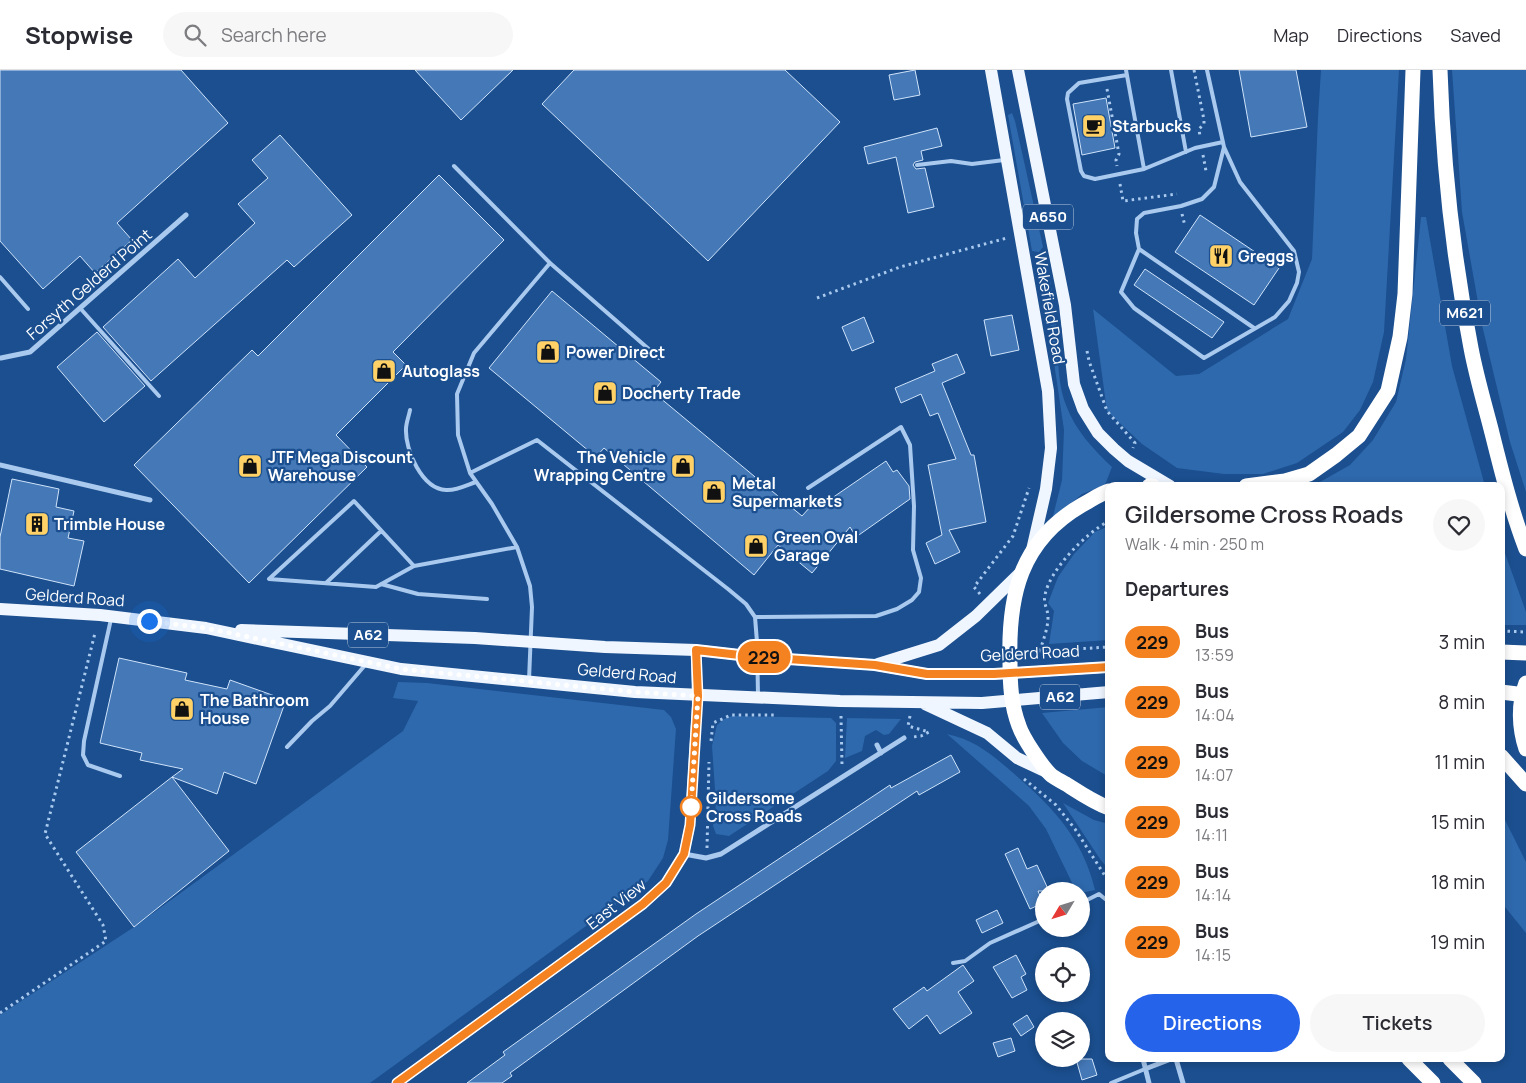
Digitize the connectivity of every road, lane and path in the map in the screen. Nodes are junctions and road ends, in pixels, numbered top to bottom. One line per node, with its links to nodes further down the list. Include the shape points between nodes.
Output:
1 (991, 70): 11 (main road, Wakefield Road / A650)
2 (1018, 70): 31 (main road, Wakefield Road / A650, via 1065,305 1074,384 1098,433)
3 (1171, 70): 10 (lane)
4 (1207, 70): 9 (lane)
5 (1413, 70): 36 (highway, via 1405,294 1388,391 1359,436 1309,474)
6 (1440, 70): 44 (highway, M621, via 1454,248 1471,350 1517,526)
7 (1127, 72): 8 (lane); 14 (lane)
8 (1112, 77): 15 (path, via 1113,83 1106,84); 15 (lane, via 1079,83 1068,93 1067,99 1084,176 1095,178)
9 (1223, 145): 10 (lane); 19 (lane, via 1214,187 1202,199 1144,213 1137,219); 25 (lane, via 1240,182 1294,251 1299,272 1289,300 1275,317)
10 (1186, 152): 14 (lane)
11 (1006, 160): 12 (lane); 18 (main road, Wakefield Road / A650)
12 (917, 165)
13 (454, 166): 20 (lane)
14 (1144, 169): 15 (lane)
15 (1119, 174): 16 (path)
16 (1123, 201)
17 (186, 215): 23 (street, Forsyth Gelderd Point)
18 (1020, 234): 22 (path, via 900,267); 45 (main road, Wakefield Road / A650, via 1048,391 1052,448)
19 (1140, 249): 25 (lane); 25 (lane, via 1121,292 1134,308 1204,358)
20 (550, 264): 28 (lane); 33 (lane, via 474,353 456,394 458,435)
21 (0, 277): 24 (lane)
22 (817, 298)
23 (80, 308): 27 (street, Forsyth Gelderd Point, via 30,352); 29 (lane)
24 (28, 309)
25 (1254, 328)
26 (1086, 342): 31 (path, via 1089,361 1107,411 1135,443)
27 (0, 358)
28 (659, 358)
29 (159, 396)
30 (410, 410): 34 (lane, via 407,445 414,464 424,476 435,486 446,490)
31 (1128, 461): 35 (main road, Wakefield Road / A650)
32 (0, 465): 40 (street)
33 (470, 473): 34 (lane); 54 (lane, via 537,440 728,588)
34 (476, 482): 43 (lane)
35 (1163, 482)
36 (1277, 482)
37 (1030, 485): 50 (path, via 1013,536)
38 (808, 488): 54 (lane, via 900,426 910,445 913,550 921,578 919,592 897,609 876,616)
39 (1105, 493): 45 (highway, via 1072,511)
40 (150, 500)
41 (1105, 524): 59 (path, via 1086,536 1067,557 1045,593 1048,616 1040,651)
42 (381, 531): 46 (lane); 48 (lane); 48 (lane, via 354,500 269,579)
43 (517, 547): 46 (lane); 58 (lane, via 530,586)
44 (1526, 549)
45 (1031, 552): 47 (highway)
46 (414, 566): 49 (lane)
47 (1020, 573): 65 (main road, via 976,616 939,645); 67 (highway, via 1010,622)
48 (326, 583): 49 (lane, via 376,587)
49 (381, 584): 51 (lane, via 418,594)
50 (974, 587)
51 (487, 598)
52 (0, 609): 53 (main road, Gelderd Road / A62)
53 (106, 616): 55 (main road, Gelderd Road / A62); 89 (lane, via 83,755 88,765); 100 (path, via 44,834 103,925 106,941)
54 (755, 616): 63 (lane)
55 (206, 628): 58 (main road, Gelderd Road / A62); 64 (main road, Gelderd Road / A62)
56 (1505, 630): 57 (path)
57 (1526, 632)
58 (530, 641): 60 (main road, Gelderd Road / A62); 68 (lane)
59 (1105, 647)
60 (696, 650): 63 (main road, Gelderd Road / A62); 72 (street)
61 (1505, 652): 62 (highway)
62 (1526, 653)
63 (757, 657): 65 (main road, Gelderd Road / A62); 73 (lane)
64 (367, 662): 68 (main road, Gelderd Road / A62, via 401,669); 81 (lane, via 330,706)
65 (875, 665): 67 (main road, Gelderd Road / A62, via 927,674)
66 (1105, 667): 67 (main road, Gelderd Road / A62)
67 (1010, 672): 74 (highway)
68 (529, 682): 72 (main road, Gelderd Road / A62)
69 (1525, 690): 71 (highway); 82 (highway, via 1520,722)
70 (1105, 692): 74 (main road, Gelderd Road / A62)
71 (1505, 692)
72 (698, 696): 73 (main road, Gelderd Road / A62); 93 (street, via 690,825)
73 (758, 697): 75 (main road, Gelderd Road / A62)
74 (1012, 700): 75 (main road, Gelderd Road / A62); 87 (highway, via 1019,726)
75 (921, 702): 87 (main road, via 987,733 1017,758)
76 (776, 715): 83 (path, via 731,715 713,723)
77 (910, 715): 79 (path, via 908,726 929,732)
78 (832, 716): 90 (path, via 841,716)
79 (904, 738): 84 (street)
80 (876, 745): 84 (street)
81 (287, 747)
82 (1526, 749)
83 (710, 750)
84 (881, 753): 90 (street)
85 (709, 760): 94 (path)
86 (1505, 760): 91 (highway)
87 (1050, 773): 92 (highway)
88 (1020, 775): 95 (path, via 1056,805)
89 (120, 776)
90 (842, 777): 94 (street, via 734,847)
91 (1526, 784)
92 (1105, 806)
93 (684, 854): 94 (street); 107 (street, East View, via 666,883 643,904)
94 (706, 858)
95 (1105, 876)
96 (1090, 898): 97 (lane, via 1099,894)
97 (1105, 899)
98 (1035, 923): 99 (lane, via 990,943 965,961)
99 (953, 963)
100 (0, 1013)
101 (1144, 1062): 106 (street)
102 (1164, 1062): 106 (street)
103 (1177, 1062): 110 (street)
104 (1412, 1062): 111 (highway)
105 (1453, 1062): 112 (highway)
106 (1145, 1069): 108 (lane); 109 (street)
107 (397, 1083)
108 (1111, 1083)
109 (1149, 1083)
110 (1183, 1083)
111 (1433, 1083)
112 (1474, 1083)

